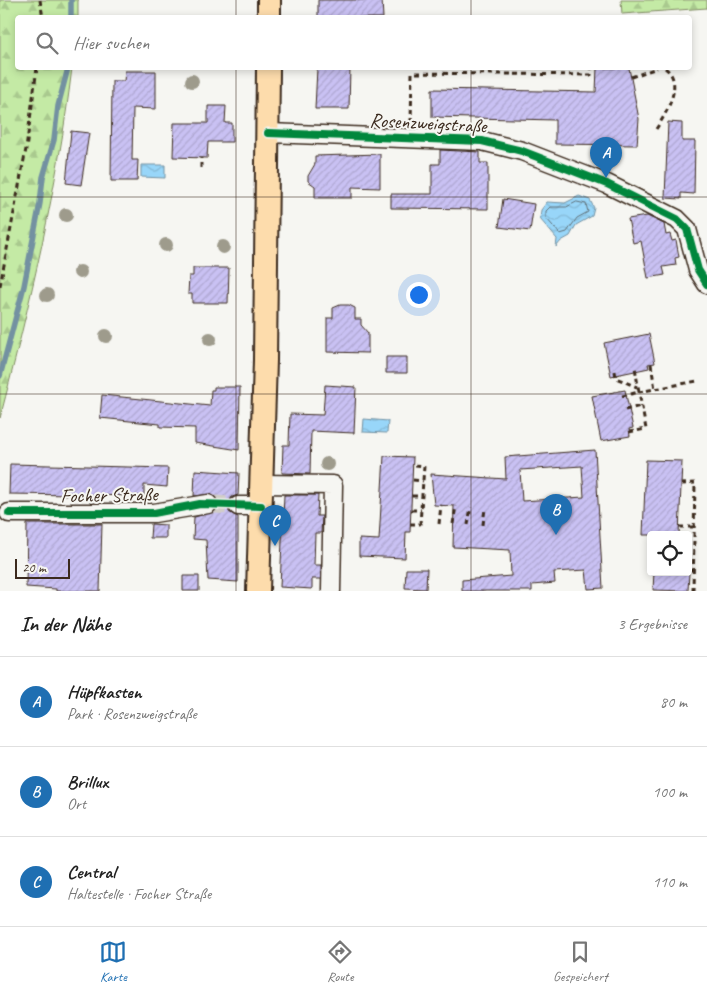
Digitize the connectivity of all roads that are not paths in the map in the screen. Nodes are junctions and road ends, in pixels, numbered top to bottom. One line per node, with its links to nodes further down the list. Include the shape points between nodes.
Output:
1 (270, 0): 2 (main road)
2 (269, 15)
3 (268, 70): 4 (main road)
4 (268, 133): 5 (street, Rosenzweigstraße, via 502,144 607,184 671,215 687,229 698,270); 6 (main road)
5 (707, 284)
6 (262, 495): 8 (street); 10 (main road); 11 (street, via 333,485)
7 (208, 504): 9 (street, Focher Straße, via 154,513)
8 (238, 506)
9 (9, 513)
10 (258, 591)
11 (331, 591)

